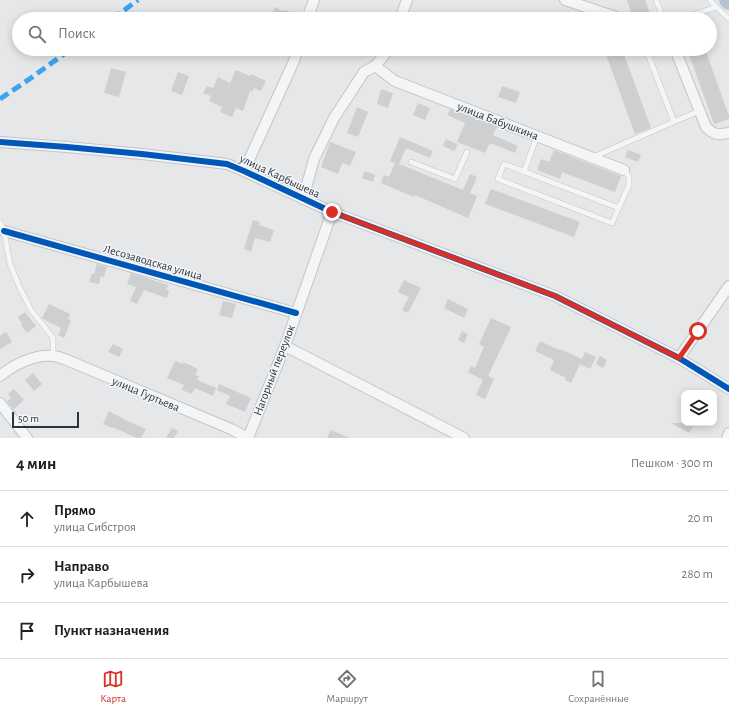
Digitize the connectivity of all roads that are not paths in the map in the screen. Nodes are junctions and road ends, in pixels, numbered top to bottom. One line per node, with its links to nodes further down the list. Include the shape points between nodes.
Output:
1 (314, 0): 7 (street)
2 (407, 0): 8 (street)
3 (565, 0): 9 (street)
4 (656, 0): 10 (lane)
5 (710, 0): 6 (lane)
6 (716, 7): 11 (lane); 12 (lane)
7 (310, 12)
8 (403, 12)
9 (599, 12)
10 (661, 12)
11 (701, 12)
12 (729, 18)
13 (295, 56): 27 (street)
14 (384, 56): 17 (street)
15 (649, 56): 19 (lane)
16 (678, 56): 18 (street)
17 (375, 66): 21 (street, улица Бабушкина, via 395,81); 29 (street, via 364,72 334,118 314,159)
18 (699, 111): 19 (lane); 20 (street, via 711,132 717,135)
19 (674, 122): 24 (lane)
20 (729, 133)
21 (537, 136): 24 (street, улица Бабушкина); 28 (lane)
22 (0, 142): 27 (street, улица Карбышева, via 227,164)
23 (467, 152): 25 (lane, via 455,179)
24 (592, 158): 26 (street, улица Бабушкина)
25 (411, 162)
26 (624, 170): 30 (lane, via 629,177 629,185)
27 (244, 171): 29 (street, улица Карбышева)
28 (524, 172): 30 (lane); 30 (lane, via 504,164 498,180 612,223)
29 (303, 199): 31 (street, улица Карбышева)
30 (619, 208)
31 (332, 212): 35 (street, Нагорный переулок); 38 (street, улица Карбышева, via 555,296)
32 (0, 222): 33 (lane)
33 (4, 232): 35 (street, Лесозаводская улица); 37 (lane, via 10,264 19,286 31,310 53,338)
34 (729, 286): 38 (street)
35 (296, 314): 36 (street, Нагорный переулок)
36 (285, 346): 44 (street, Нагорный переулок); 45 (street)
37 (48, 356): 39 (street, via 32,358); 44 (street, улица Гуртьева, via 67,360)
38 (679, 358): 40 (street, улица Карбышева)
39 (0, 376)
40 (729, 389)
41 (0, 403): 43 (street)
42 (729, 433): 46 (street)
43 (27, 438)
44 (248, 438)
45 (464, 438)
46 (727, 438)

